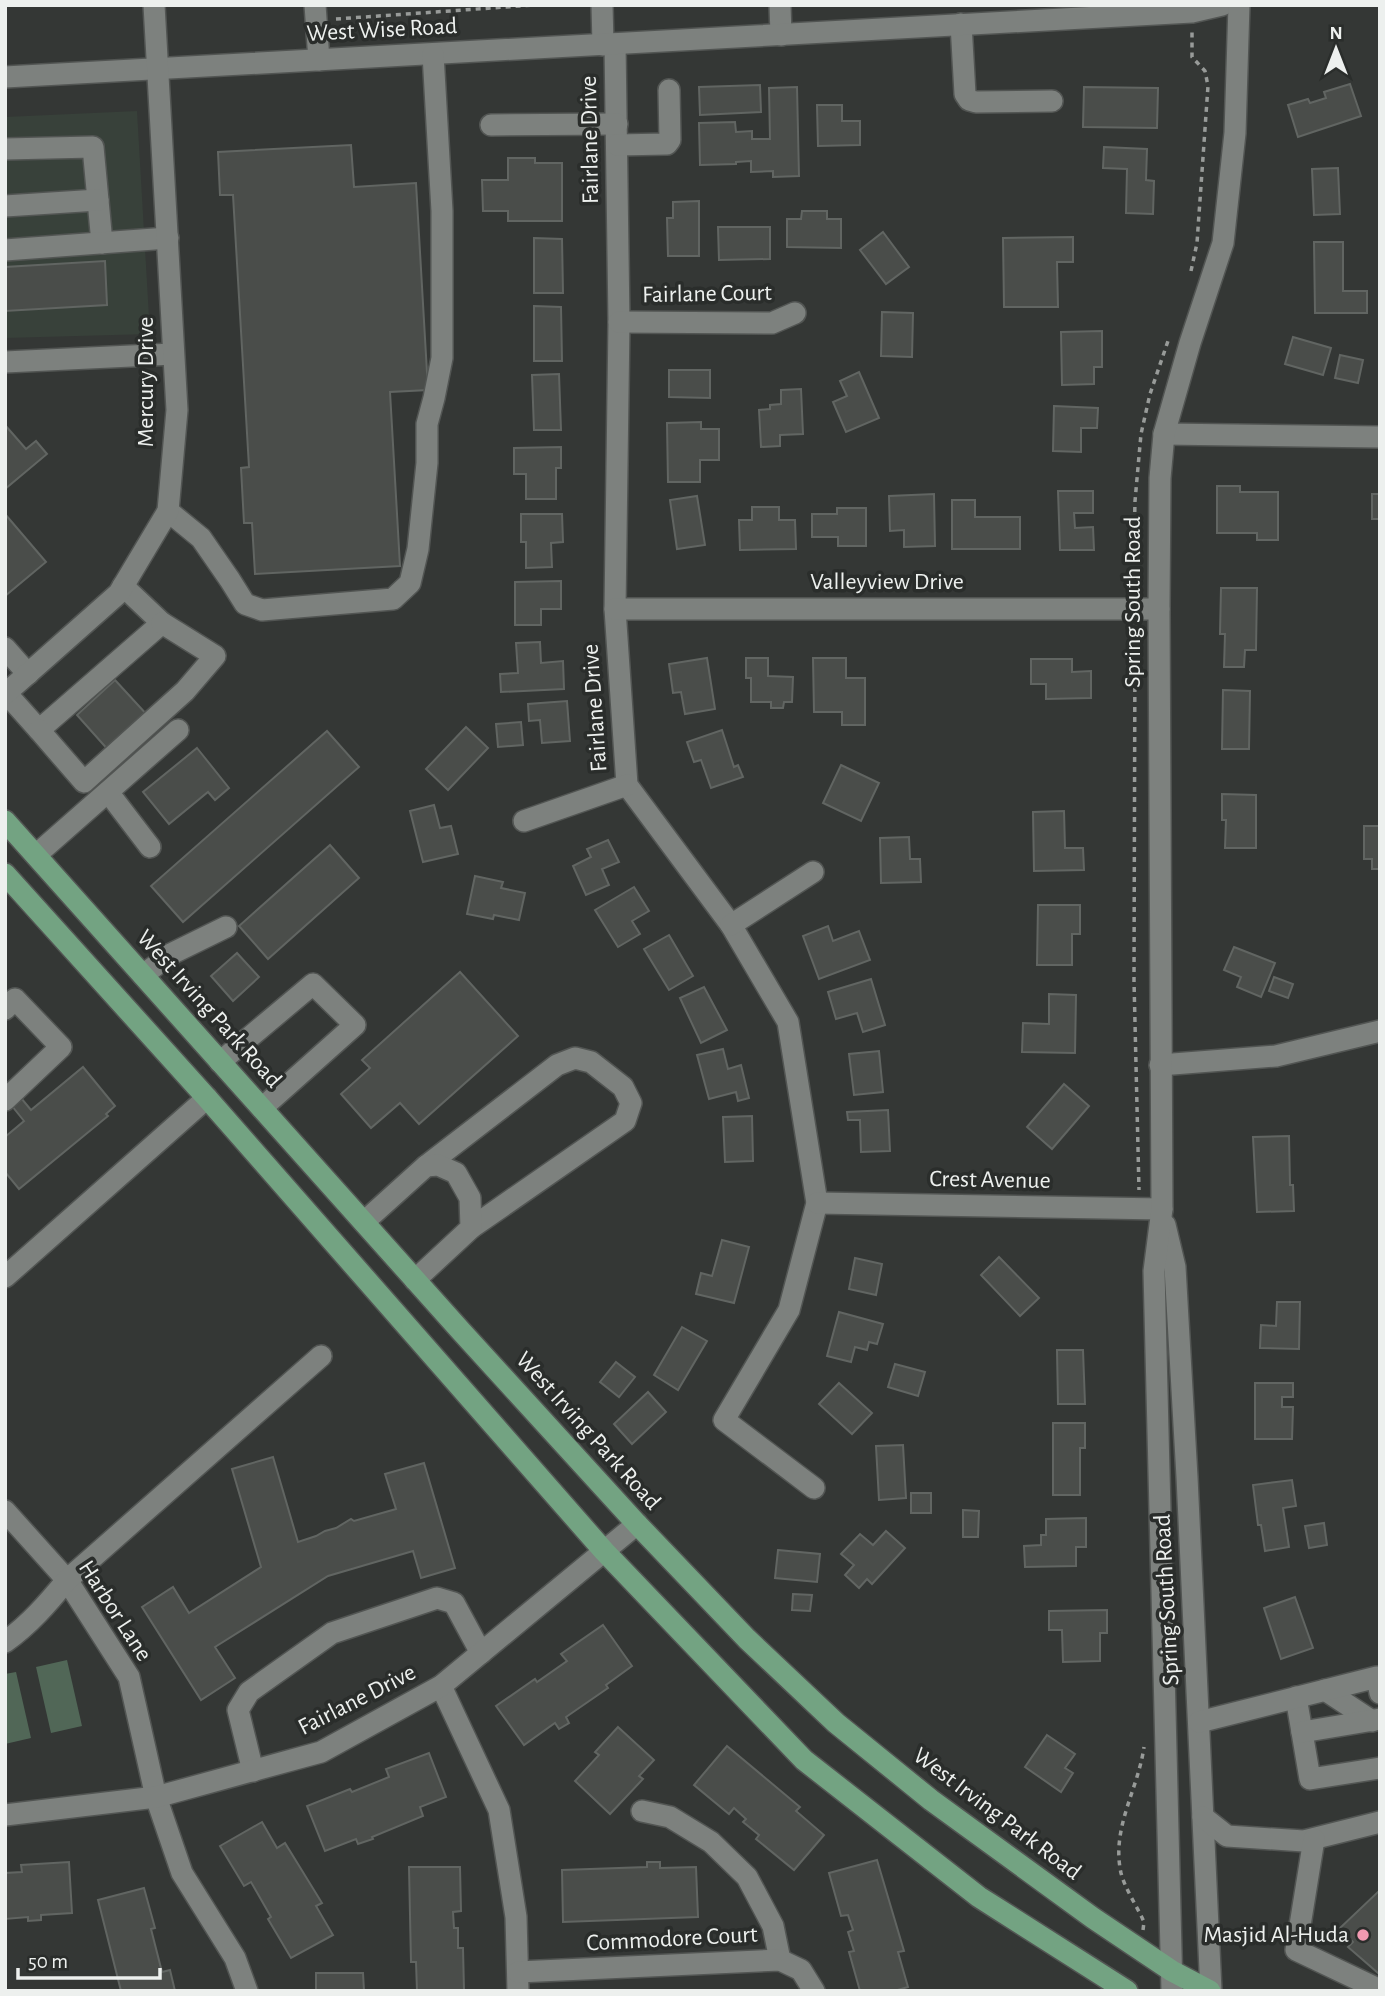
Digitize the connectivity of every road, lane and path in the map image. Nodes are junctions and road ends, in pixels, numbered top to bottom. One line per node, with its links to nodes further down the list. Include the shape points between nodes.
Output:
1 (154, 5): 15 (street, Mercury Drive)
2 (534, 5): 8 (path)
3 (602, 5): 12 (street, Fairlane Drive)
4 (780, 5): 11 (street)
5 (1222, 5): 7 (street, West Wise Road, via 1192,12)
6 (1239, 5): 31 (street, Spring South Road, via 1235,133 1223,243)
7 (1098, 11): 10 (street, West Wise Road)
8 (316, 12): 14 (street)
9 (937, 16): 10 (street, West Wise Road); 11 (street, West Wise Road)
10 (961, 24): 18 (street, via 969,100)
11 (781, 35): 12 (street, West Wise Road)
12 (609, 44): 13 (street, West Wise Road); 20 (street, Fairlane Drive)
13 (433, 54): 14 (street, West Wise Road); 33 (street, via 442,211 442,358 427,425 418,549 410,583 393,599 262,610 245,604 201,538)
14 (319, 60): 15 (street, West Wise Road)
15 (156, 68): 16 (street, West Wise Road); 24 (street, Mercury Drive)
16 (5, 77)
17 (669, 90): 20 (street, via 667,144)
18 (1052, 101)
19 (491, 125): 20 (street)
20 (617, 134): 28 (street, Fairlane Drive)
21 (5, 149): 22 (street, via 93,147)
22 (98, 200): 23 (street); 25 (street)
23 (5, 206)
24 (168, 239): 25 (street); 29 (street, Mercury Drive)
25 (102, 243): 26 (street)
26 (5, 250)
27 (795, 313): 28 (street, Fairlane Court, via 772,323)
28 (619, 321): 35 (street, Fairlane Drive)
29 (173, 354): 30 (street); 33 (street, Mercury Drive, via 177,410)
30 (5, 362)
31 (1164, 434): 32 (street); 36 (street, Spring South Road)
32 (1380, 437)
33 (168, 511): 34 (street, Mercury Drive)
34 (123, 586): 37 (street); 39 (street, Mercury Drive)
35 (615, 609): 36 (street, Valleyview Drive); 43 (street, Fairlane Drive)
36 (1158, 609): 57 (street, Spring South Road)
37 (162, 622): 41 (street); 41 (street, via 215,656 185,691 84,782)
38 (5, 648): 39 (street)
39 (28, 674): 40 (street, Mercury Drive)
40 (6, 693): 41 (street)
41 (39, 730)
42 (178, 730): 44 (street)
43 (627, 785): 46 (street); 51 (street, Fairlane Drive)
44 (108, 792): 47 (street); 48 (street)
45 (5, 821): 48 (main road, West Irving Park Road)
46 (524, 821)
47 (150, 847)
48 (36, 855): 53 (main road, West Irving Park Road)
49 (813, 872): 51 (street)
50 (5, 874): 58 (main road)
51 (731, 925): 62 (street, Fairlane Drive, via 788,1022)
52 (226, 927): 53 (street, via 171,954)
53 (143, 975): 56 (main road, West Irving Park Road)
54 (5, 1009): 59 (street, via 15,999 61,1047)
55 (1380, 1031): 57 (street, via 1276,1056)
56 (220, 1062): 60 (main road, West Irving Park Road); 60 (street, via 313,984 355,1025)
57 (1160, 1065): 63 (street, Spring South Road)
58 (208, 1097): 66 (street); 72 (main road)
59 (5, 1100)
60 (262, 1108): 64 (main road, West Irving Park Road)
61 (426, 1166): 64 (street); 65 (street, via 438,1165 456,1173 470,1198); 65 (street, via 557,1065 575,1058 591,1062 623,1087 631,1103 625,1121)
62 (817, 1203): 63 (street, Crest Avenue); 69 (street, Fairlane Drive, via 789,1310 724,1420)
63 (1162, 1209): 81 (street, Spring South Road, via 1175,1267); 94 (street, Spring South Road, via 1154,1271)
64 (364, 1222): 67 (main road, West Irving Park Road)
65 (471, 1228): 67 (street)
66 (5, 1277)
67 (415, 1280): 71 (main road, West Irving Park Road)
68 (321, 1356): 73 (street)
69 (814, 1488)
70 (5, 1511): 73 (street, Harbor Lane)
71 (637, 1524): 72 (street, Fairlane Drive); 94 (main road, West Irving Park Road, via 747,1639 836,1723)
72 (604, 1551): 75 (street, Fairlane Drive); 99 (main road, via 804,1760 979,1897)
73 (67, 1580): 74 (street); 85 (street, Harbor Lane, via 129,1677)
74 (5, 1642)
75 (481, 1653): 76 (street, Fairlane Drive); 84 (street, via 454,1602 437,1598 332,1633 249,1692 238,1710)
76 (441, 1686): 84 (street, Fairlane Drive, via 321,1752); 95 (street, via 499,1810 516,1917)
77 (1325, 1690): 78 (street, via 1377,1677); 79 (street); 80 (street)
78 (1380, 1693)
79 (1296, 1697): 81 (street); 82 (street)
80 (1376, 1720): 82 (street)
81 (1199, 1722): 88 (street, Spring South Road)
82 (1302, 1732): 83 (street, via 1310,1779)
83 (1380, 1768)
84 (253, 1770): 85 (street, Fairlane Drive)
85 (156, 1797): 87 (street, Fairlane Drive); 97 (street, Harbor Lane, via 182,1872 235,1958)
86 (642, 1811): 93 (street, via 670,1817 711,1842 747,1877 773,1926)
87 (5, 1815)
88 (1203, 1817): 90 (street); 92 (street, Spring South Road)
89 (1380, 1822): 91 (street)
90 (1227, 1836): 91 (street); 92 (street)
91 (1314, 1839): 96 (street, via 1296,1950)
92 (1205, 1856): 100 (street, Spring South Road)
93 (780, 1960): 95 (street, Commodore Court); 98 (street, Commodore Court, via 801,1970)
94 (1172, 1981): 100 (main road, West Irving Park Road)
95 (518, 1982)
96 (1380, 1990)
97 (247, 1991)
98 (814, 1991)
99 (1127, 1991)
100 (1210, 1991)

